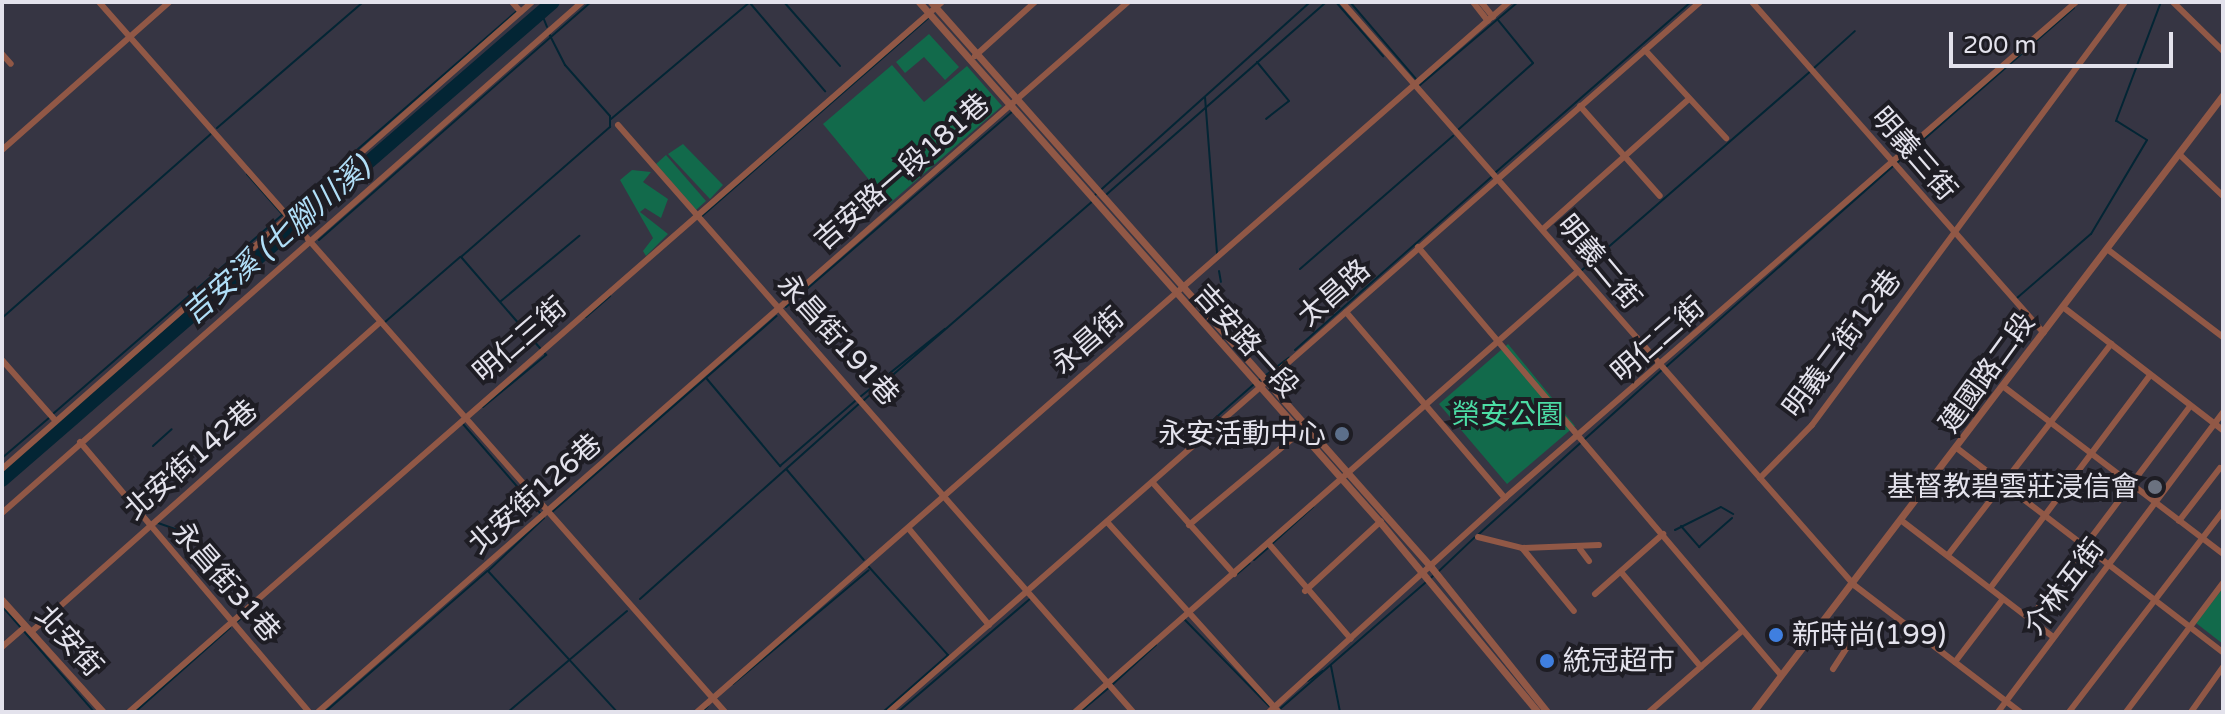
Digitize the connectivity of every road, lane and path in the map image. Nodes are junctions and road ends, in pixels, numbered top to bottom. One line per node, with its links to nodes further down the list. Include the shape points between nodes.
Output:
1 (99, 2): 22 (street)
2 (169, 2): 22 (street)
3 (512, 2): 19 (street)
4 (532, 2): 19 (street)
5 (582, 2): 47 (street)
6 (919, 2): 20 (street, 吉安路一段)
7 (1035, 2): 25 (street)
8 (1342, 2): 29 (street, 明義二街)
9 (1473, 2): 21 (street)
10 (1481, 2): 21 (street)
11 (1509, 2): 21 (street, 永昌街)
12 (1700, 2): 23 (street, 太昌路)
13 (1752, 2): 39 (street, 明義三街)
14 (2076, 2): 39 (street, 明仁二街)
15 (2125, 2): 46 (street, 明義二街12巷)
16 (2173, 2): 24 (street)
17 (1124, 3): 32 (street, 吉安路一段181巷)
18 (936, 4): 20 (street, 明仁三街); 25 (street, 吉安路一段)
19 (521, 12): 44 (street)
20 (928, 12): 27 (street, 吉安路一段); 43 (street, 明仁三街)
21 (1491, 19): 29 (street, 永昌街)
22 (130, 36): 36 (street); 44 (street)
23 (1645, 50): 31 (street); 33 (street, 太昌路)
24 (2223, 51)
25 (979, 53): 27 (street); 32 (street, 吉安路一段)
26 (2, 54): 28 (street)
27 (971, 60): 32 (street, 吉安路一段)
28 (11, 64)
29 (1414, 84): 40 (street, 明義二街); 51 (street, 永昌街)
30 (2223, 95): 37 (street, 建國路二段)
31 (1689, 99): 35 (street); 38 (street)
32 (1016, 102): 51 (street, 吉安路一段); 52 (street, 吉安路一段); 54 (street, 吉安路一段181巷)
33 (1580, 106): 38 (street); 40 (street, 太昌路)
34 (618, 125): 43 (street, 永昌街191巷)
35 (1726, 138)
36 (2, 150)
37 (2179, 154): 42 (street); 49 (street, 建國路二段)
38 (1626, 158): 41 (street); 45 (street)
39 (1893, 164): 46 (street, 明義三街); 62 (street, 明仁二街)
40 (1498, 178): 45 (street, 明義二街); 48 (street, 太昌路)
41 (1660, 196)
42 (2223, 196)
43 (697, 215): 54 (street, 永昌街191巷); 71 (street, 明仁三街)
44 (288, 216): 47 (street); 70 (street)
45 (1543, 229): 50 (street, 明義二街)
46 (1954, 233): 57 (street, 明義三街); 84 (street, 明義二街12巷, via 1812,425)
47 (310, 239): 56 (street); 78 (street)
48 (1418, 247): 55 (street, 太昌路); 59 (street)
49 (2107, 249): 53 (street, 建國路二段); 58 (street)
50 (1576, 273): 59 (street); 62 (street, 明義二街)
51 (1182, 287): 52 (street, 永昌街); 64 (street, 吉安路一段)
52 (1174, 294): 65 (street, 吉安路一段); 88 (street, 永昌街)
53 (2063, 307): 57 (street, 建國路二段); 60 (street)
54 (779, 308): 88 (street, 永昌街191巷); 92 (street, 北安街126巷)
55 (1346, 312): 64 (street, 太昌路); 67 (street)
56 (380, 322): 71 (street); 100 (street, 北安街142巷)
57 (2044, 333): 66 (street, 建國路二段)
58 (2223, 337)
59 (1502, 339): 67 (street); 77 (street)
60 (2111, 344): 63 (street); 73 (street)
61 (2, 360): 70 (street)
62 (1661, 366): 77 (street, 明仁二街); 84 (street, 明義二街)
63 (2150, 375): 68 (street); 80 (street)
64 (1268, 380): 65 (street, 太昌路); 74 (street, 吉安路一段)
65 (1260, 387): 76 (street, 吉安路一段); 85 (street, 太昌路)
66 (2004, 387): 73 (street); 79 (street, 建國路二段)
67 (1427, 406): 83 (street); 89 (street)
68 (2190, 406): 72 (street); 87 (street)
69 (2223, 412): 72 (street, 介林五街)
70 (54, 419): 82 (street)
71 (466, 420): 92 (street); 130 (street, 明仁三街)
72 (2214, 423): 75 (street); 90 (street, 介林五街)
73 (2049, 424): 80 (street); 86 (street)
74 (1306, 427): 76 (street); 83 (street, 吉安路一段)
75 (2223, 430)
76 (1298, 432): 83 (street, 吉安路一段); 99 (street)
77 (1580, 435): 89 (street, 明仁二街); 102 (street)
78 (80, 442): 93 (street); 100 (street, 永昌街31巷)
79 (1958, 449): 86 (street); 96 (street, 建國路二段)
80 (2090, 455): 87 (street); 94 (street)
81 (2220, 468): 97 (street)
82 (2, 469)
83 (1344, 477): 95 (street, 吉安路一段); 105 (street)
84 (1760, 478): 119 (street, 明義二街)
85 (1153, 483): 98 (street, 太昌路); 99 (street)
86 (2003, 484): 94 (street); 111 (street)
87 (2131, 485): 90 (street); 107 (street)
88 (946, 495): 101 (street, 永昌街); 122 (street, 永昌街191巷)
89 (1505, 498): 114 (street, 明仁二街)
90 (2155, 504): 97 (street); 113 (street, 介林五街)
91 (2223, 511): 104 (street)
92 (550, 512): 146 (street); 152 (street, 北安街126巷)
93 (2, 513)
94 (2044, 516): 107 (street); 120 (street)
95 (1384, 519): 114 (street, 吉安路一段); 117 (street, 吉安路一段); 121 (street)
96 (1902, 521): 111 (street); 119 (street, 建國路二段)
97 (2179, 521): 104 (street)
98 (1108, 523): 122 (street, 太昌路); 128 (street)
99 (1189, 525): 116 (street)
100 (149, 526): 130 (street, 永昌街31巷); 133 (street, 北安街142巷)
101 (909, 529): 131 (street); 146 (street, 永昌街)
102 (1663, 534): 115 (street); 134 (street)
103 (1478, 537): 108 (street)
104 (2202, 539): 110 (street); 126 (street)
105 (1269, 544): 116 (street); 121 (street)
106 (1599, 545): 109 (street)
107 (2085, 546): 113 (street); 129 (street)
108 (1522, 548): 109 (street); 127 (street)
109 (1580, 549): 112 (street)
110 (2223, 554)
111 (1948, 555): 120 (street)
112 (1589, 561)
113 (2109, 565): 126 (street); 135 (street, 介林五街)
114 (1431, 567): 117 (street, 明仁二街); 159 (street, 吉安路一段)
115 (1621, 572): 123 (street); 141 (street)
116 (1234, 574): 128 (street)
117 (1423, 574): 136 (street, 明仁二街); 158 (street, 吉安路一段)
118 (2223, 583): 132 (street)
119 (1854, 585): 140 (street, 明義二街); 144 (street, 建國路二段)
120 (1991, 587): 124 (street)
121 (1305, 591): 136 (street)
122 (1028, 593): 131 (street, 太昌路); 145 (street, 永昌街191巷)
123 (1595, 594)
124 (2003, 599): 129 (street); 140 (street)
125 (2, 600): 133 (street, 北安街)
126 (2156, 600): 132 (street); 164 (street)
127 (1574, 611)
128 (1191, 613): 145 (street); 148 (street)
129 (2029, 620): 135 (street)
130 (230, 621): 150 (street, 明仁三街); 151 (street, 永昌街31巷)
131 (989, 625): 155 (street, 太昌路)
132 (2190, 625): 139 (street); 165 (street)
133 (28, 630): 138 (street, 北安街142巷); 149 (street, 北安街)
134 (1742, 631): 141 (street); 144 (street)
135 (2053, 637): 147 (street, 介林五街)
136 (1351, 639): 148 (street, 明仁二街)
137 (1852, 640): 143 (street)
138 (2, 647)
139 (2223, 652)
140 (1955, 662): 147 (street, 明義二街)
141 (1701, 667): 160 (street)
142 (2223, 667): 166 (street)
143 (1833, 669)
144 (1781, 675): 161 (street, 建國路二段)
145 (1108, 683): 156 (street); 157 (street, 永昌街191巷)
146 (713, 699): 153 (street, 永昌街); 154 (street)
147 (2006, 701): 162 (street, 介林五街); 163 (street, 明義二街)
148 (1274, 710)
149 (103, 712)
150 (129, 712)
151 (309, 712)
152 (318, 712)
153 (697, 712)
154 (725, 712)
155 (889, 712)
156 (1075, 712)
157 (1133, 712)
158 (1538, 712)
159 (1547, 712)
160 (1649, 712)
161 (1753, 712)
162 (1998, 712)
163 (2020, 712)
164 (2069, 712)
165 (2126, 712)
166 (2191, 712)

